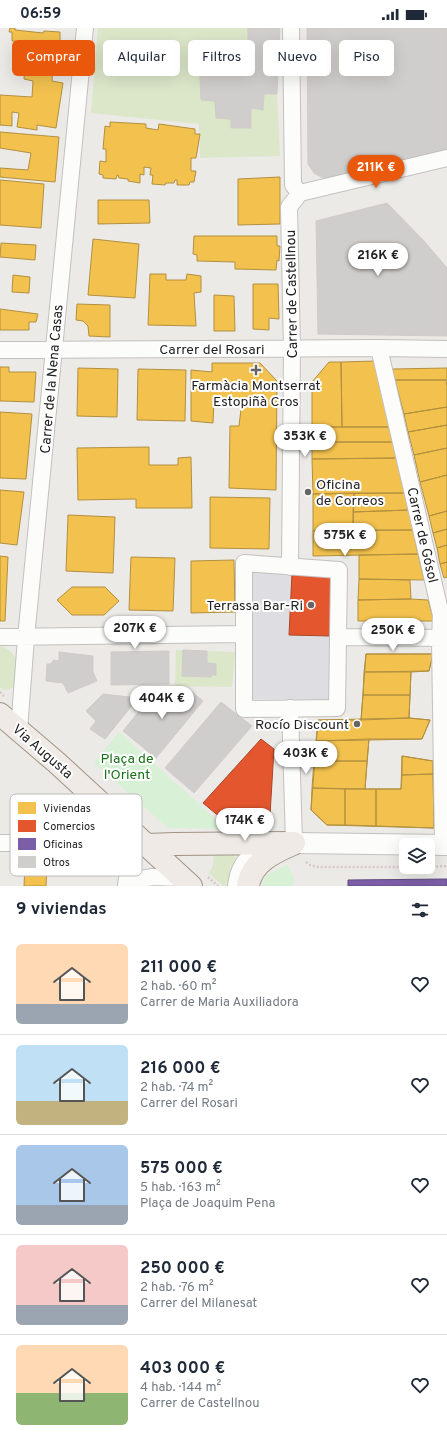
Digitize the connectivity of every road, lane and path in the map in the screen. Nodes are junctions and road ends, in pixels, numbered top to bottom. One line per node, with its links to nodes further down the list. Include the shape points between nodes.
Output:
1 (85, 28): 9 (street, Carrer de la Nena Casas)
2 (291, 28): 4 (street, via 293,185)
3 (447, 158): 4 (street)
4 (300, 193): 6 (street, Carrer de Castellnou, via 288,208)
5 (379, 348): 6 (street, Carrer del Rosari); 7 (street, Carrer del Rosari); 15 (street, Carrer de Gósol)
6 (292, 349): 9 (street, Carrer del Rosari); 10 (street, Carrer de Castellnou)
7 (447, 349)
8 (0, 350): 9 (street, Carrer del Rosari)
9 (54, 350): 14 (street, Carrer de la Nena Casas)
10 (290, 567): 11 (street, via 244,563); 13 (street, via 339,570)
11 (244, 634): 14 (street); 16 (street, via 244,709)
12 (0, 637): 14 (street)
13 (338, 637): 15 (street); 16 (street, via 337,708)
14 (26, 638): 18 (street, Carrer de la Nena Casas)
15 (444, 638): 23 (street, Carrer de Gósol)
16 (290, 708): 25 (street)
17 (0, 714): 18 (main road, Via Augusta)
18 (19, 730): 19 (main road, Via Augusta)
19 (91, 794)
20 (142, 841): 22 (main road, Via Augusta)
21 (142, 845): 22 (street)
22 (146, 845): 24 (street); 25 (main road, via 181,844); 29 (main road, Via Augusta)
23 (445, 845): 25 (street)
24 (142, 847)
25 (299, 852): 28 (path, via 310,865 318,867); 32 (street, via 273,845 256,851 241,866); 33 (main road, via 273,854 257,866)
26 (435, 866): 27 (path)
27 (447, 866)
28 (399, 867)
29 (194, 881): 30 (street, via 153,877); 31 (path)
30 (127, 883)
31 (218, 886)
32 (236, 886)
33 (248, 886)

